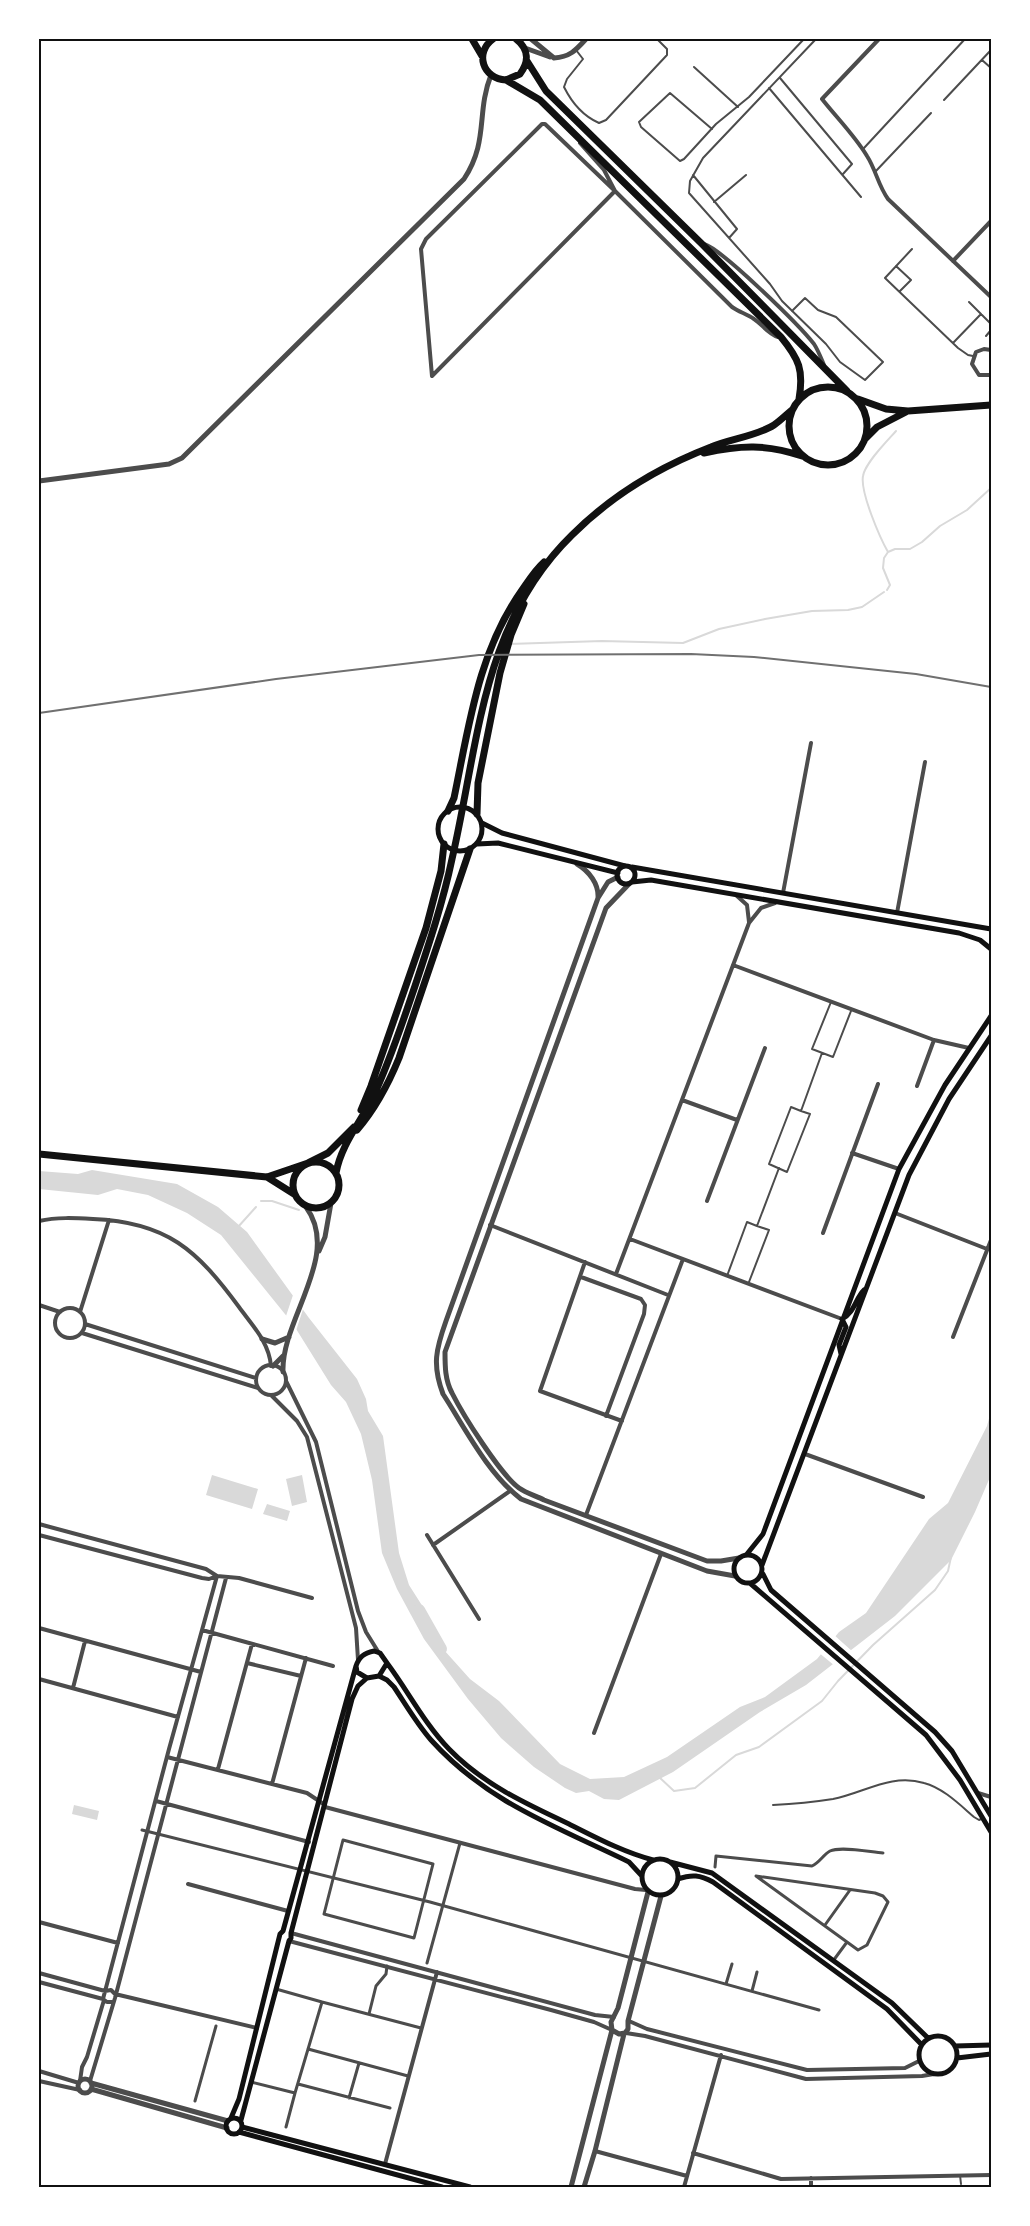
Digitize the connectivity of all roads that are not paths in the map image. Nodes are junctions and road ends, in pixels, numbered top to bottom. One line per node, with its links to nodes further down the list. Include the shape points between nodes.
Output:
1 (472, 39): 14 (highway)
2 (493, 39): 14 (highway)
3 (516, 39): 11 (highway)
4 (531, 39): 15 (street)
5 (586, 39): 12 (street)
6 (657, 39): 12 (lane, via 668,55 599,123 571,101 564,87 583,59)
7 (804, 39): 25 (lane)
8 (816, 39): 21 (lane)
9 (879, 39): 29 (street, via 822,99)
10 (964, 39): 29 (lane)
11 (525, 48): 15 (street); 17 (highway)
12 (576, 50): 15 (street)
13 (991, 50): 16 (lane)
14 (482, 56): 20 (highway)
15 (554, 58)
16 (982, 59): 19 (lane); 24 (lane)
17 (527, 61): 22 (highway, via 520,74); 55 (highway, via 546,91)
18 (694, 67): 25 (lane)
19 (991, 68)
20 (491, 75): 22 (highway); 64 (street, via 477,155 464,179 182,458 170,464)
21 (780, 78): 23 (lane); 31 (lane, via 852,164)
22 (506, 80): 28 (highway, via 540,100)
23 (769, 88): 31 (lane); 32 (lane, via 703,158)
24 (944, 100)
25 (738, 107): 27 (lane)
26 (931, 113): 30 (lane)
27 (712, 129): 27 (lane, via 680,161 639,122 670,93)
28 (571, 130): 34 (street, via 586,153 604,170); 50 (highway)
29 (862, 149): 30 (street)
30 (875, 172): 40 (street, via 878,186 888,199)
31 (842, 174): 35 (lane)
32 (693, 175): 36 (lane); 38 (lane, via 688,193)
33 (746, 175): 36 (lane)
34 (615, 191): 34 (street, via 598,208 432,376 421,249 426,239 542,124); 50 (street, via 732,307 752,317 773,336)
35 (861, 197)
36 (714, 202): 38 (lane, via 737,230)
37 (991, 221): 40 (street)
38 (729, 238): 45 (lane)
39 (912, 249): 41 (lane)
40 (953, 261): 43 (street)
41 (896, 266): 42 (lane, via 885,278); 42 (lane, via 911,280)
42 (899, 292): 51 (lane)
43 (990, 293)
44 (969, 302): 46 (lane)
45 (792, 311): 45 (lane, via 840,362 865,380 883,362 836,317 818,310 805,298)
46 (981, 314): 47 (lane); 51 (lane)
47 (991, 324)
48 (991, 330): 49 (lane)
49 (986, 336)
50 (781, 337): 56 (highway, via 799,362)
51 (953, 343): 53 (lane)
52 (991, 350): 53 (street, via 980,350)
53 (973, 356): 54 (street, via 975,372)
54 (991, 375)
55 (847, 392): 56 (highway, via 822,387); 57 (highway)
56 (799, 399): 59 (highway)
57 (857, 399): 60 (highway, via 886,409); 61 (highway, via 866,414)
58 (991, 405): 60 (highway)
59 (792, 410): 62 (highway, via 772,427); 63 (highway, via 790,436)
60 (908, 411): 61 (highway, via 877,427)
61 (865, 439): 63 (highway, via 854,455 843,462 830,465)
62 (690, 456): 63 (highway, via 758,446); 65 (highway, via 650,475 609,503)
63 (805, 458)
64 (39, 481)
65 (558, 550): 66 (highway); 66 (highway, via 537,569)
66 (512, 618): 69 (highway, via 495,635 481,674); 70 (highway, via 480,774); 102 (highway, via 491,675 435,926 392,1054 372,1099)
67 (812, 743): 80 (street)
68 (925, 762): 84 (street)
69 (448, 811): 70 (main road, via 463,807); 72 (main road, via 438,827)
70 (477, 814): 71 (main road)
71 (482, 823): 73 (main road); 76 (main road, via 502,833)
72 (444, 844): 74 (main road, via 461,852); 102 (highway, via 426,928 371,1086)
73 (477, 844): 74 (main road); 75 (main road, via 498,843)
74 (470, 849): 102 (highway, via 399,1058 374,1110)
75 (573, 862): 78 (main road); 82 (street, via 586,869 599,891)
76 (625, 866): 77 (main road); 78 (main road)
77 (632, 867): 79 (main road, via 635,876); 80 (main road)
78 (618, 875): 79 (main road, via 622,882); 82 (street)
79 (630, 883): 81 (main road, via 651,880); 118 (street, via 606,908)
80 (783, 893): 84 (main road)
81 (734, 894): 83 (main road); 85 (street, via 747,905)
82 (598, 898): 110 (street)
83 (779, 902): 85 (street, via 761,908); 87 (main road, via 959,933 980,940)
84 (897, 913): 86 (main road)
85 (749, 923): 88 (street)
86 (991, 929)
87 (991, 949)
88 (734, 965): 89 (street); 99 (street)
89 (831, 1002): 90 (street); 96 (lane, via 812,1049)
90 (852, 1010): 93 (street); 96 (lane, via 833,1057)
91 (991, 1016): 95 (main road)
92 (991, 1036): 115 (main road, via 927,1140)
93 (934, 1040): 95 (street); 98 (street)
94 (765, 1047): 101 (street)
95 (969, 1048): 107 (main road)
96 (822, 1053): 100 (lane)
97 (878, 1084): 103 (street)
98 (917, 1086)
99 (682, 1100): 101 (street); 121 (street)
100 (801, 1111): 106 (lane, via 810,1114 788,1172); 106 (lane, via 791,1107 769,1164)
101 (737, 1120): 112 (street)
102 (347, 1138): 105 (highway); 108 (highway)
103 (852, 1153): 107 (street); 120 (street)
104 (39, 1154): 109 (highway)
105 (308, 1163): 108 (highway, via 320,1163); 109 (highway); 111 (highway, via 295,1177)
106 (779, 1168): 119 (lane)
107 (899, 1169): 137 (main road)
108 (336, 1173): 113 (highway, via 339,1186)
109 (267, 1177): 111 (highway)
110 (495, 1188): 118 (street, via 487,1219); 125 (street)
111 (294, 1194): 114 (highway)
112 (707, 1201)
113 (331, 1203): 114 (highway, via 316,1208); 124 (street)
114 (306, 1206): 124 (street, via 316,1224)
115 (895, 1213): 123 (street); 132 (main road)
116 (110, 1220): 117 (street); 136 (street); 142 (street, via 157,1230 185,1246 216,1276)
117 (39, 1221)
118 (490, 1225): 125 (street); 127 (street); 156 (street, via 445,1352 451,1392 506,1475 520,1489)
119 (757, 1226): 129 (lane, via 747,1222); 131 (lane, via 769,1230)
120 (823, 1233)
121 (630, 1239): 126 (street); 128 (street)
122 (991, 1240): 123 (street)
123 (987, 1249): 141 (street)
124 (317, 1256): 140 (street)
125 (469, 1258): 154 (street, via 436,1349 437,1380)
126 (683, 1259): 129 (street); 133 (street)
127 (585, 1262): 128 (street); 130 (street)
128 (616, 1274): 133 (street)
129 (727, 1276): 131 (street)
130 (581, 1277): 151 (street, via 641,1299 645,1305); 151 (street, via 540,1390)
131 (748, 1284): 137 (street)
132 (866, 1288): 137 (main road, via 849,1315); 144 (main road)
133 (668, 1295): 152 (street)
134 (39, 1305): 135 (street)
135 (60, 1312): 136 (street, via 72,1308); 139 (street, via 55,1326 60,1334 69,1338)
136 (80, 1312): 138 (street)
137 (842, 1319): 144 (main road, via 846,1327 839,1345); 164 (main road, via 763,1534)
138 (85, 1324): 139 (street); 147 (street)
139 (82, 1333): 149 (street)
140 (290, 1336): 142 (street, via 275,1343); 143 (street)
141 (953, 1337)
142 (262, 1339): 145 (street)
143 (284, 1354): 145 (street); 146 (street)
144 (841, 1355): 153 (main road)
145 (272, 1366): 146 (street); 147 (street, via 262,1369)
146 (283, 1372): 148 (street)
147 (256, 1378): 149 (street)
148 (286, 1381): 150 (street, via 279,1392); 179 (street, via 316,1442 358,1611)
149 (258, 1388): 150 (street)
150 (271, 1395): 182 (street, via 307,1437 356,1628)
151 (606, 1416): 152 (street)
152 (622, 1421): 156 (street)
153 (805, 1454): 155 (street); 166 (main road)
154 (510, 1491): 157 (street); 162 (street)
155 (922, 1497)
156 (586, 1515): 157 (street, via 579,1519); 160 (street, via 588,1523); 165 (street, via 707,1561)
157 (565, 1517): 160 (street)
158 (39, 1524): 168 (street, via 206,1569)
159 (427, 1534): 162 (street)
160 (609, 1534): 163 (street)
161 (39, 1535): 168 (street, via 202,1578)
162 (433, 1545): 173 (street)
163 (661, 1554): 169 (street, via 706,1571); 193 (street)
164 (747, 1554): 165 (main road); 166 (main road, via 757,1557)
165 (739, 1557): 169 (main road, via 734,1566)
166 (762, 1565): 167 (main road)
167 (762, 1574): 171 (main road); 198 (main road, via 771,1590 936,1732)
168 (217, 1576): 170 (street); 175 (street)
169 (735, 1576): 171 (main road, via 742,1583)
170 (226, 1578): 172 (street); 176 (street)
171 (751, 1584): 206 (main road, via 926,1736)
172 (312, 1598)
173 (479, 1619)
174 (39, 1629): 177 (street)
175 (202, 1630): 176 (street); 185 (street)
176 (211, 1633): 178 (street); 186 (street)
177 (85, 1641): 185 (street); 191 (street)
178 (252, 1644): 180 (street); 181 (street)
179 (380, 1653): 182 (main road, via 366,1653); 183 (main road)
180 (306, 1658): 184 (street); 187 (street)
181 (247, 1663): 187 (street); 196 (street)
182 (357, 1663): 189 (main road, via 357,1672); 200 (main road)
183 (387, 1663): 188 (main road); 214 (main road, via 434,1732 488,1781 510,1796 615,1847)
184 (333, 1666)
185 (191, 1669): 186 (street); 192 (street)
186 (201, 1672): 195 (street)
187 (301, 1676): 197 (street)
188 (378, 1676): 189 (main road); 219 (main road, via 394,1687 437,1747 483,1788 629,1862)
189 (367, 1678): 204 (main road, via 352,1699)
190 (39, 1679): 191 (street)
191 (74, 1689): 192 (street)
192 (178, 1717): 194 (street)
193 (594, 1733)
194 (167, 1756): 195 (street); 201 (street)
195 (178, 1759): 196 (street); 202 (street)
196 (218, 1769): 197 (street)
197 (272, 1784): 200 (street)
198 (978, 1793): 199 (street); 205 (main road)
199 (991, 1797)
200 (318, 1800): 204 (street); 211 (main road)
201 (156, 1801): 202 (street); 207 (street)
202 (166, 1804): 209 (street); 211 (street)
203 (773, 1805): 206 (lane, via 835,1798 879,1784 913,1781 942,1791 974,1817)
204 (325, 1806): 210 (street); 212 (main road)
205 (991, 1816)
206 (983, 1818): 208 (main road)
207 (144, 1830): 209 (street); 236 (street)
208 (991, 1832)
209 (158, 1834): 217 (street); 252 (street)
210 (460, 1841): 224 (street); 227 (street)
211 (307, 1842): 212 (street); 217 (main road)
212 (315, 1844): 218 (main road)
213 (882, 1853): 216 (street, via 838,1849 829,1851 812,1866 716,1856)
214 (653, 1860): 215 (main road); 219 (main road)
215 (670, 1862): 221 (main road); 238 (main road, via 712,1873)
216 (715, 1867)
217 (300, 1869): 218 (street); 228 (main road)
218 (307, 1871): 220 (street); 232 (main road)
219 (641, 1875): 224 (main road)
220 (333, 1878): 226 (street); 226 (street, via 324,1914 414,1938); 226 (street, via 343,1840 433,1864)
221 (678, 1879): 225 (main road, via 672,1891); 266 (main road, via 691,1875 713,1882 887,2008)
222 (188, 1884): 228 (street)
223 (851, 1889): 230 (street); 230 (street, via 756,1876); 235 (street, via 875,1893 888,1902 867,1945 858,1950)
224 (647, 1891): 225 (main road); 237 (street)
225 (661, 1896): 239 (street)
226 (423, 1900): 227 (street)
227 (442, 1905): 237 (street); 240 (street)
228 (288, 1911): 231 (main road)
229 (39, 1922): 236 (street)
230 (825, 1925): 235 (street)
231 (283, 1931): 232 (main road); 233 (main road)
232 (291, 1933): 234 (main road); 244 (street)
233 (281, 1939): 234 (main road); 261 (main road)
234 (289, 1941): 242 (street); 249 (main road)
235 (847, 1942): 238 (street)
236 (118, 1943): 250 (street)
237 (630, 1958): 239 (street); 258 (street)
238 (833, 1960): 265 (main road, via 892,2003)
239 (644, 1961): 248 (street); 259 (street)
240 (427, 1963)
241 (732, 1964): 248 (street)
242 (387, 1966): 246 (street); 257 (street, via 376,1986)
243 (757, 1971): 251 (street)
244 (436, 1972): 246 (street); 258 (street)
245 (39, 1973): 250 (street)
246 (435, 1979): 262 (street); 263 (street)
247 (39, 1982): 253 (street)
248 (726, 1984): 251 (street)
249 (276, 1989): 255 (street); 280 (main road)
250 (105, 1991): 252 (street); 253 (street)
251 (752, 1991): 256 (street)
252 (115, 1994): 254 (street); 261 (street)
253 (104, 2000): 254 (street); 279 (street)
254 (113, 2002): 281 (street)
255 (322, 2002): 257 (street); 269 (street)
256 (819, 2010)
257 (369, 2014): 262 (street)
258 (614, 2017): 259 (street, via 624,2016); 263 (street)
259 (628, 2020): 264 (street); 273 (street, via 647,2029 807,2070 905,2068)
260 (216, 2026): 286 (street)
261 (257, 2028): 288 (main road, via 239,2099)
262 (421, 2028): 277 (street)
263 (612, 2030): 264 (street); 302 (street)
264 (624, 2033): 271 (street); 292 (street)
265 (928, 2038): 266 (main road); 268 (main road, via 946,2037)
266 (921, 2044): 273 (main road)
267 (991, 2045): 268 (main road)
268 (955, 2046): 272 (main road)
269 (308, 2049): 274 (street); 282 (street)
270 (991, 2054): 272 (main road)
271 (721, 2055): 276 (street, via 806,2079); 293 (street)
272 (957, 2058): 276 (main road, via 946,2072)
273 (919, 2061): 276 (main road)
274 (359, 2063): 277 (street); 285 (street)
275 (39, 2072): 279 (street)
276 (934, 2074)
277 (408, 2076): 294 (street)
278 (39, 2081): 283 (street)
279 (79, 2082): 281 (street, via 86,2079); 283 (street)
280 (251, 2082): 284 (street); 289 (main road)
281 (91, 2084): 283 (street, via 85,2092); 288 (street); 291 (street)
282 (298, 2084): 284 (street); 285 (street)
283 (80, 2090)
284 (295, 2093): 290 (street)
285 (349, 2098): 287 (street)
286 (195, 2101)
287 (390, 2109)
288 (229, 2120): 289 (main road, via 236,2118); 291 (main road)
289 (241, 2126): 291 (main road, via 232,2133); 294 (main road); 300 (main road)
290 (286, 2127)
291 (227, 2128)
292 (595, 2151): 297 (street); 303 (street)
293 (693, 2153): 297 (street); 298 (street, via 777,2179)
294 (385, 2164): 301 (main road)
295 (960, 2175): 296 (street); 298 (street); 299 (lane)
296 (991, 2175)
297 (687, 2176): 304 (street)
298 (811, 2178): 305 (street)
299 (961, 2184)
300 (442, 2187)
301 (470, 2187)
302 (571, 2187)
303 (584, 2187)
304 (684, 2187)
305 (811, 2187)

